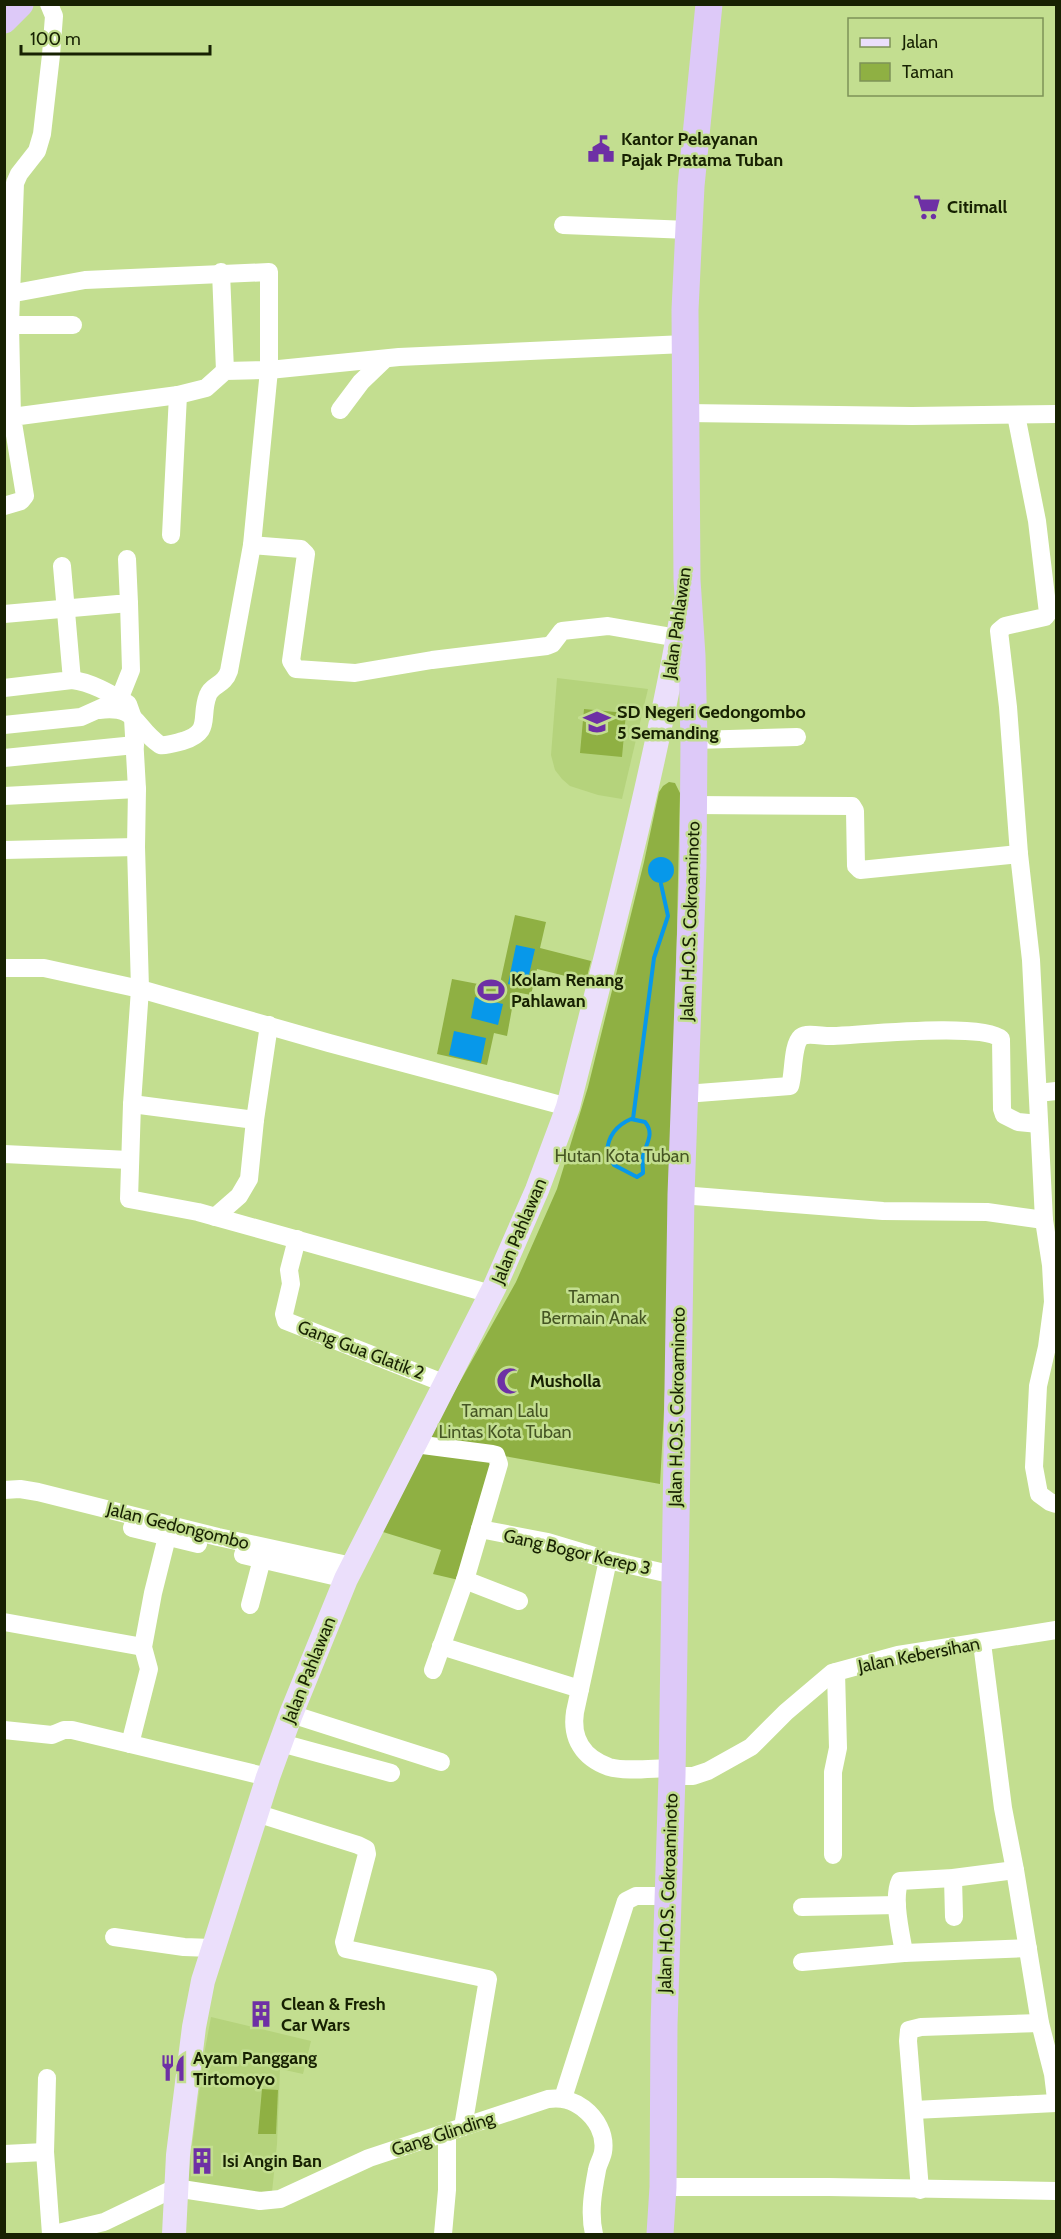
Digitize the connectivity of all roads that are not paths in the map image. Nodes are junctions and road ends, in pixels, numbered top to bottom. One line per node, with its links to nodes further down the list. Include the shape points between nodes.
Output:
1 (21, 4): 4 (highway)
2 (49, 4): 8 (street, via 54,16 42,134 37,151 15,183)
3 (709, 4): 6 (highway, Jalan Pahlawan)
4 (4, 20)
5 (563, 225): 6 (street)
6 (689, 230): 11 (highway, Jalan Pahlawan)
7 (221, 272): 8 (street, via 85,280); 13 (street, via 269,273); 14 (street)
8 (8, 294): 9 (street)
9 (10, 325): 10 (street); 16 (street)
10 (73, 325)
11 (685, 344): 12 (street); 18 (highway, Jalan Pahlawan)
12 (385, 359): 13 (street); 17 (street)
13 (269, 370): 14 (street); 24 (street)
14 (225, 371): 15 (street, via 206,388)
15 (178, 395): 21 (street); 23 (street)
16 (8, 397): 21 (street)
17 (340, 410)
18 (686, 413): 20 (street); 27 (highway, Jalan Pahlawan)
19 (1056, 414): 20 (street)
20 (1016, 415): 47 (street, via 1037,521 1048,613 1045,618 1005,626 999,631)
21 (12, 417): 22 (street, via 24,496 21,501)
22 (4, 506)
23 (171, 535)
24 (252, 545): 31 (street, via 301,549 306,554 291,661 296,669 355,673 547,646 562,631 608,626); 36 (street, via 229,670 223,682 208,694 203,729 193,737 163,746 151,739)
25 (127, 559): 28 (street)
26 (62, 566): 29 (street)
27 (687, 579): 31 (main road, Jalan Pahlawan); 39 (highway, Jalan H.O.S. Cokroaminoto)
28 (129, 603): 29 (street); 34 (street, via 131,670)
29 (65, 608): 30 (street); 32 (street)
30 (4, 614)
31 (678, 638): 55 (main road, Jalan Pahlawan)
32 (72, 680): 33 (street); 34 (street)
33 (4, 688)
34 (117, 698): 35 (street); 36 (street, via 129,705)
35 (99, 710): 36 (street, via 123,710); 37 (street, via 74,718)
36 (133, 718): 40 (street)
37 (4, 725)
38 (797, 737): 39 (street)
39 (694, 740): 44 (highway, Jalan H.O.S. Cokroaminoto)
40 (135, 745): 41 (street); 42 (street)
41 (4, 758)
42 (137, 789): 43 (street); 45 (street)
43 (4, 796)
44 (693, 805): 47 (street, via 852,806 856,866 860,870); 53 (highway, Jalan H.O.S. Cokroaminoto)
45 (136, 847): 46 (street); 49 (street)
46 (4, 850)
47 (1019, 854): 52 (street, via 1031,960)
48 (4, 968): 49 (street, via 44,968)
49 (140, 989): 50 (street); 54 (street)
50 (269, 1025): 55 (street); 56 (street)
51 (1056, 1091): 52 (street)
52 (1038, 1093): 57 (street)
53 (685, 1094): 57 (street, via 788,1087 799,1040 806,1035 934,1030 992,1034 1001,1039 1004,1115 1018,1122); 60 (highway, Jalan H.O.S. Cokroaminoto)
54 (132, 1104): 56 (street); 59 (street)
55 (568, 1107): 64 (main road, Jalan Pahlawan)
56 (255, 1120): 61 (street, via 249,1179 238,1196)
57 (1039, 1124): 62 (street)
58 (4, 1154): 59 (street)
59 (129, 1160): 61 (street, via 131,1201)
60 (681, 1195): 62 (street, via 883,1211 987,1212); 75 (highway, Jalan H.O.S. Cokroaminoto)
61 (215, 1217): 63 (street)
62 (1044, 1220): 69 (street, via 1053,1302 1038,1386 1034,1467 1039,1494)
63 (297, 1239): 64 (street, via 405,1278); 65 (street, Gang Gua Glatik 2, via 289,1270 286,1321 381,1349)
64 (491, 1294): 65 (main road, Jalan Pahlawan)
65 (446, 1384): 66 (main road, Jalan Pahlawan)
66 (414, 1444): 70 (street, Gang Bogor Kerep 3, via 496,1455 498,1470); 74 (main road, Jalan Pahlawan)
67 (4, 1490): 74 (street, Jalan Gedongombo, via 38,1492)
68 (4, 1502): 71 (street, Jalan Gedongombo, via 36,1503)
69 (1056, 1504)
70 (480, 1529): 73 (street, Gang Bogor Kerep 3, via 548,1542); 76 (street, Gang Bogor Kerep 3)
71 (168, 1537): 72 (street, Jalan Gedongombo); 83 (street)
72 (262, 1559): 74 (street, Jalan Gedongombo); 78 (street)
73 (608, 1560): 75 (street, Gang Bogor Kerep 3); 86 (street, Jalan Kebersihan)
74 (349, 1572): 87 (main road, Jalan Pahlawan)
75 (674, 1575): 92 (highway, Jalan H.O.S. Cokroaminoto)
76 (465, 1580): 77 (street); 82 (street, Gang Bogor Kerep 3)
77 (519, 1601)
78 (250, 1605)
79 (4, 1622): 83 (street)
80 (1056, 1630): 81 (street, Jalan Kebersihan)
81 (981, 1643): 85 (street, Jalan Kebersihan, via 898,1655); 97 (street)
82 (441, 1646): 84 (street, Gang Bogor Kerep 3); 86 (street)
83 (143, 1647): 90 (street, via 149,1669)
84 (433, 1670)
85 (836, 1671): 92 (street, Jalan Kebersihan, via 751,1747 693,1776); 96 (street, via 838,1748 833,1772)
86 (580, 1689): 92 (street, Jalan Kebersihan, via 573,1725 575,1738 593,1758 610,1767)
87 (291, 1714): 89 (main road, Jalan Pahlawan); 91 (street)
88 (4, 1730): 90 (street, via 52,1735 72,1730)
89 (281, 1743): 93 (street); 94 (main road, Jalan Pahlawan)
90 (130, 1744): 94 (street)
91 (441, 1762)
92 (672, 1772): 99 (highway, Jalan H.O.S. Cokroaminoto)
93 (391, 1773)
94 (268, 1777): 95 (main road, Jalan Pahlawan)
95 (256, 1813): 104 (main road, Jalan Pahlawan); 114 (street, via 366,1849 344,1942 346,1949 488,1979)
96 (833, 1855)
97 (1015, 1870): 98 (street); 105 (street)
98 (953, 1878): 100 (street, via 900,1881); 102 (street)
99 (668, 1896): 110 (street, via 636,1896 626,1901); 117 (highway, Jalan H.O.S. Cokroaminoto)
100 (897, 1905): 101 (street); 106 (street)
101 (802, 1907)
102 (954, 1917)
103 (114, 1937): 104 (street)
104 (212, 1948): 118 (main road, Jalan Pahlawan, via 194,2027)
105 (1028, 1948): 106 (street); 108 (street)
106 (904, 1953): 107 (street)
107 (802, 1962)
108 (1040, 2023): 111 (street); 113 (street, via 909,2030)
109 (47, 2078): 115 (street)
110 (563, 2098): 114 (street, Gang Glinding, via 548,2099); 124 (street, via 595,2120 603,2139 592,2211)
111 (1056, 2098)
112 (1056, 2103): 113 (street)
113 (914, 2110): 119 (street)
114 (455, 2130): 118 (street, Gang Glinding, via 369,2158 271,2202); 123 (street)
115 (45, 2152): 116 (street); 121 (street)
116 (4, 2154)
117 (663, 2187): 119 (street); 125 (highway, Jalan H.O.S. Cokroaminoto)
118 (175, 2188): 121 (street, via 104,2222); 122 (main road, Jalan Pahlawan)
119 (920, 2190): 120 (street)
120 (1056, 2191)
121 (53, 2235)
122 (174, 2235)
123 (443, 2235)
124 (594, 2235)
125 (660, 2235)

